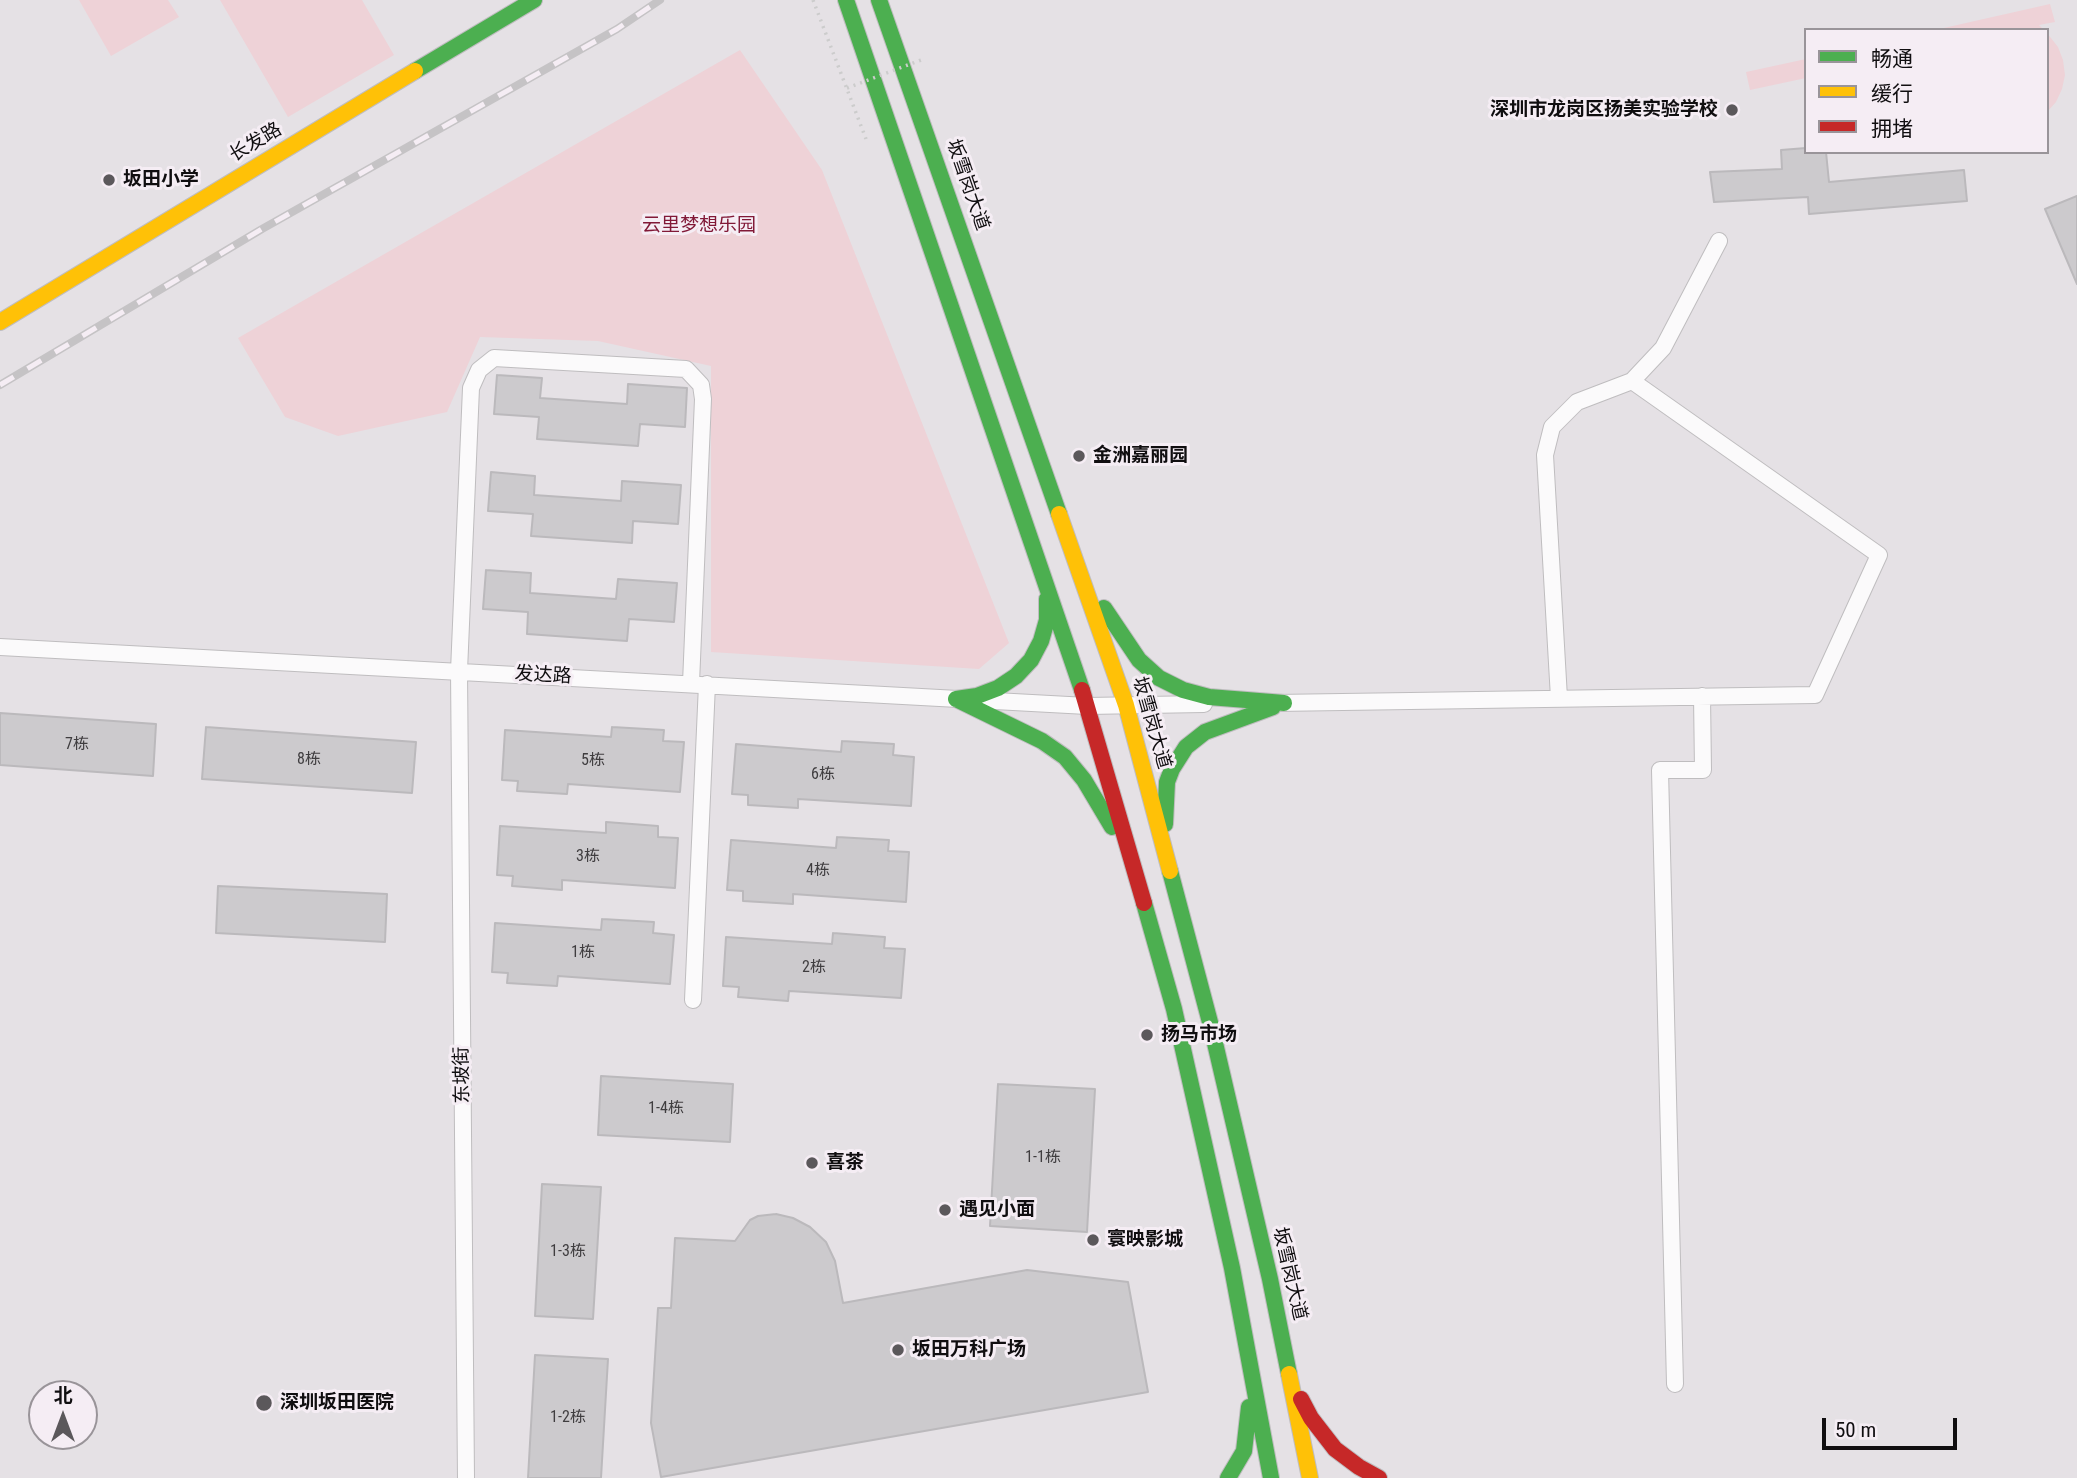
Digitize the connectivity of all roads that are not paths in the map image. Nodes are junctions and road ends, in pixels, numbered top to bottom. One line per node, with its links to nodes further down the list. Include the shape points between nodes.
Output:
1 (534, 0): 5 (main road, 长发路)
2 (846, 0): 8 (main road)
3 (879, 0): 7 (main road, 坂雪岗大道)
4 (1718, 241): 6 (street, via 1663,348)
5 (0, 322)
6 (1632, 381): 12 (street, 发达路, via 1879,555 1815,695); 13 (street, via 1577,402 1552,427 1545,455)
7 (1079, 570): 15 (main road, via 1139,660 1159,678 1209,697); 16 (main road, 坂雪岗大道)
8 (1043, 577): 14 (main road, via 1047,620 1031,660 998,688); 17 (main road)
9 (0, 647): 10 (street, 发达路)
10 (459, 671): 11 (street, 发达路); 11 (street, 东坡街, via 471,388 479,370 494,358 508,358 686,369 701,385); 24 (street, 东坡街)
11 (699, 684): 14 (street, 发达路); 20 (street, 东坡街)
12 (1702, 696): 13 (street, 发达路); 23 (street, via 1703,770 1660,770)
13 (1559, 698): 15 (street, 发达路)
14 (956, 699): 17 (street, 发达路); 19 (main road, via 1065,757 1084,779)
15 (1284, 703): 16 (street, 发达路); 18 (main road, via 1205,732 1186,747 1167,782)
16 (1126, 705): 17 (street, 发达路); 18 (main road, 坂雪岗大道)
17 (1087, 706): 19 (main road)
18 (1164, 851): 22 (main road, 坂雪岗大道, via 1211,1026)
19 (1130, 858): 21 (main road, via 1174,1009)
20 (693, 1000)
21 (1247, 1350): 25 (main road, via 1249,1418 1244,1451); 26 (main road)
22 (1291, 1379): 27 (main road, 坂雪岗大道); 28 (main road, via 1311,1418 1335,1449)
23 (1675, 1384)
24 (466, 1478)
25 (1228, 1478)
26 (1271, 1478)
27 (1310, 1478)
28 (1379, 1478)

